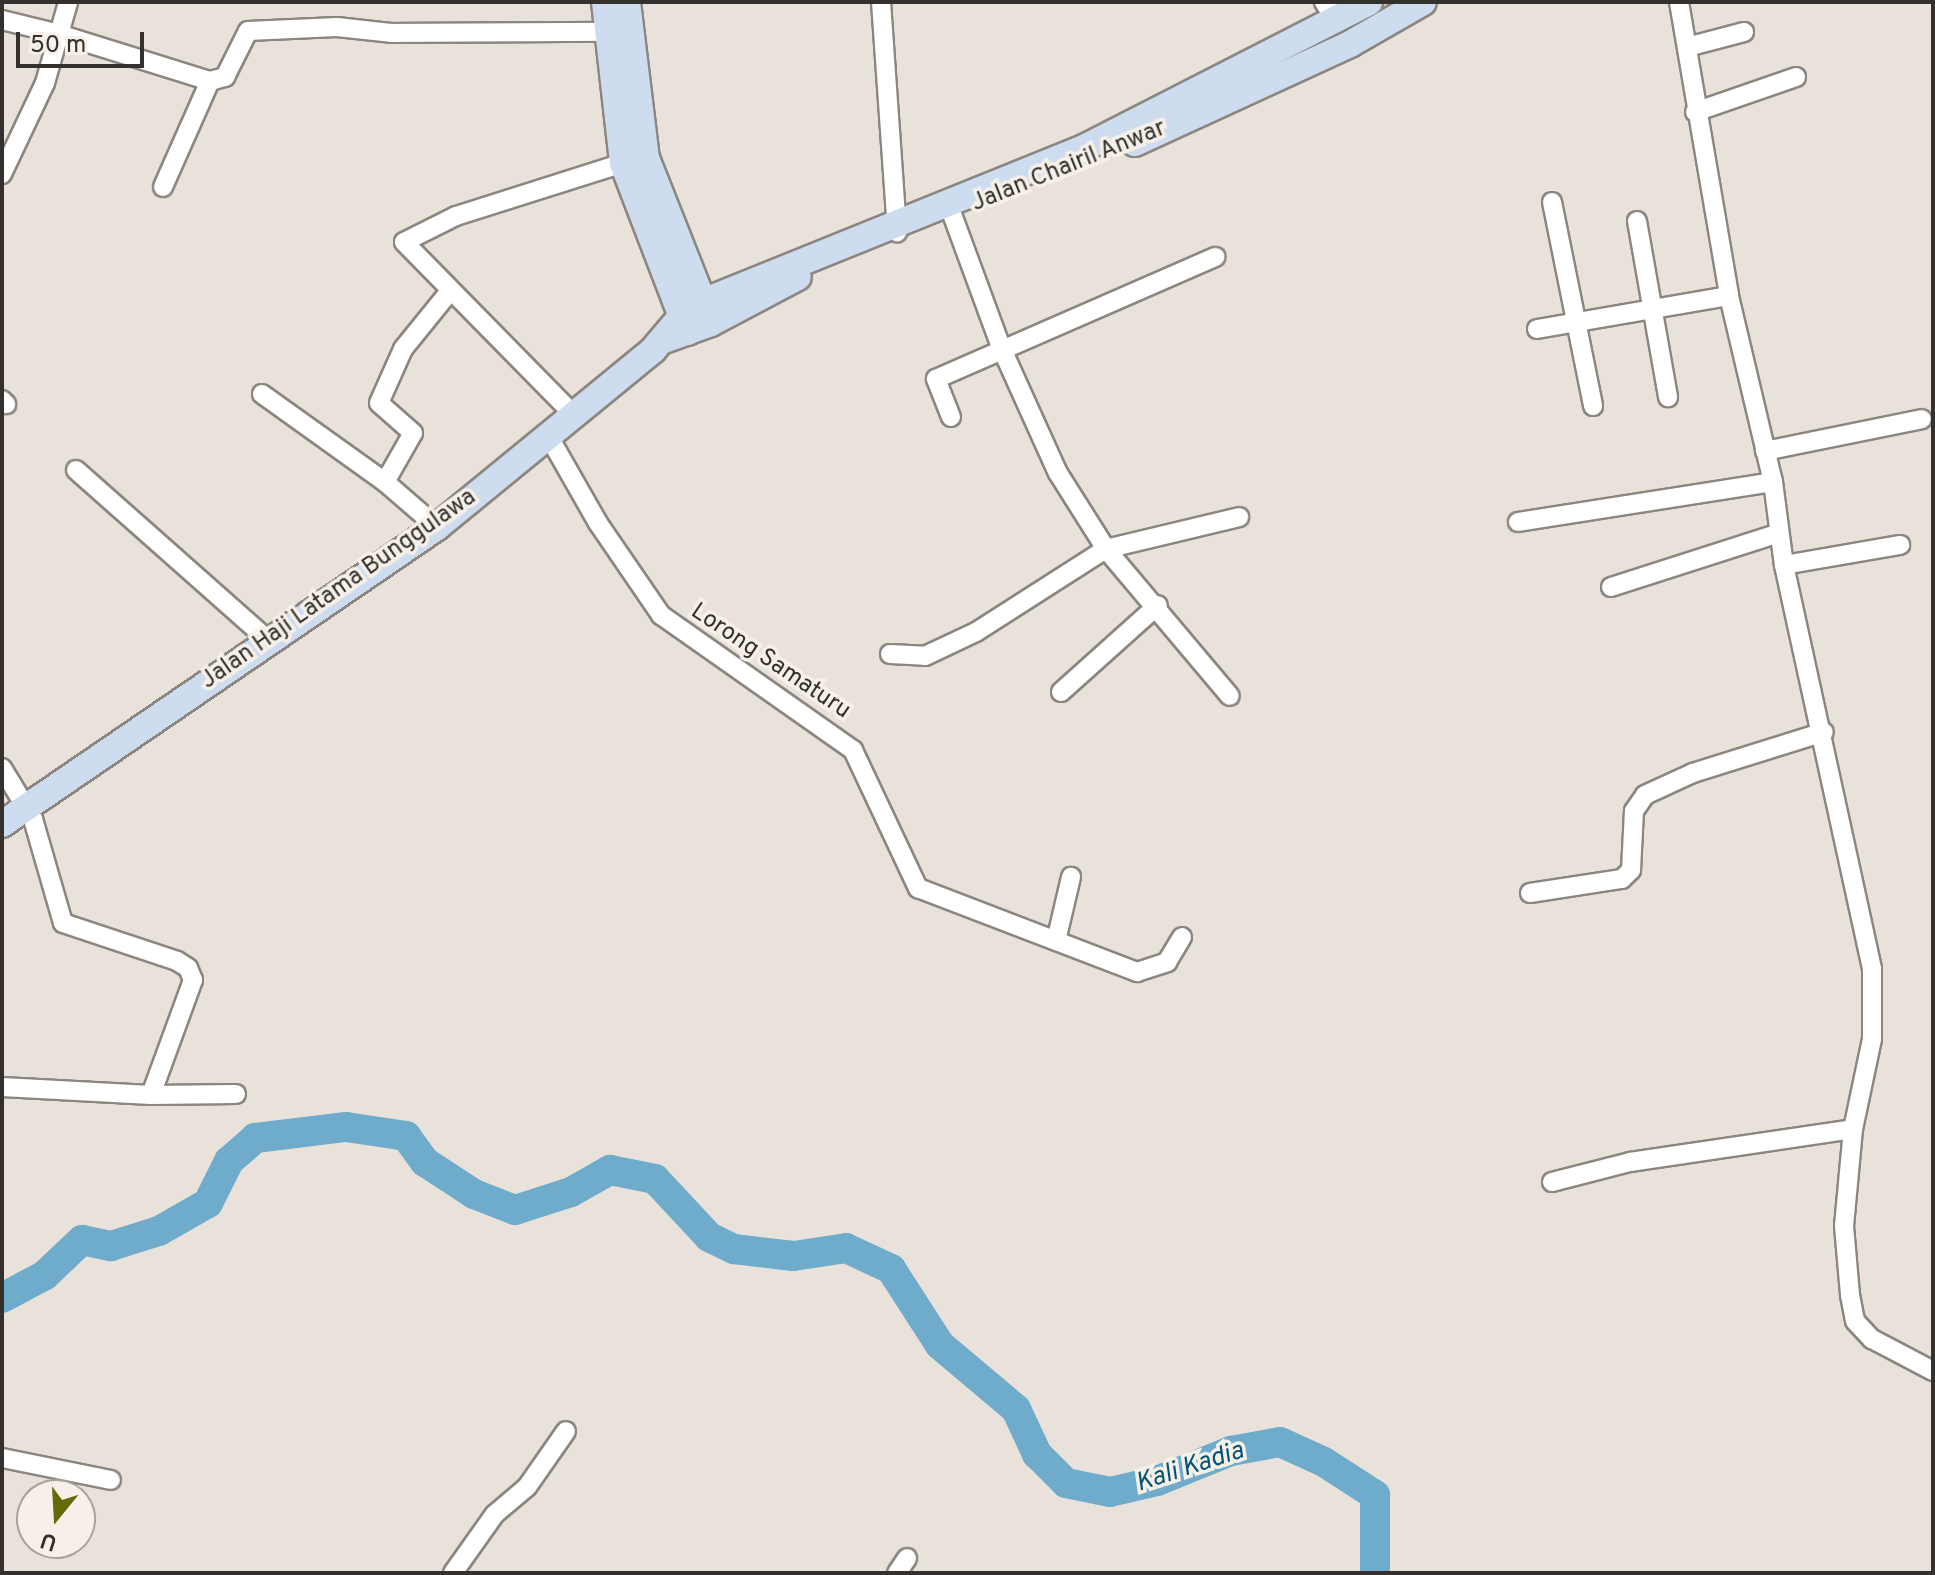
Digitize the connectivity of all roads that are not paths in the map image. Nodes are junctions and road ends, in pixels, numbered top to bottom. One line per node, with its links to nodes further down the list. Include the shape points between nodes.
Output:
1 (68, 2): 12 (street)
2 (605, 2): 10 (main road)
3 (627, 2): 28 (main road, via 646,158)
4 (881, 2): 23 (street)
5 (1369, 2): 8 (main road, Jalan Chairil Anwar)
6 (1423, 2): 21 (main road, Jalan Chairil Anwar, via 1350,44 1191,118)
7 (1679, 2): 13 (street)
8 (1330, 12): 23 (main road, Jalan Chairil Anwar, via 1086,147)
9 (2, 20): 12 (street)
10 (606, 32): 15 (street, via 391,33 337,27 248,31 225,77); 17 (main road)
11 (1744, 32): 13 (street)
12 (59, 34): 15 (street); 18 (street, via 45,83)
13 (1687, 47): 16 (street)
14 (1796, 77): 16 (street)
15 (210, 81): 19 (street)
16 (1695, 112): 26 (street)
17 (623, 163): 25 (street, via 456,216 405,239); 28 (main road)
18 (2, 174)
19 (163, 187)
20 (1552, 202): 29 (street)
21 (952, 214): 23 (main road, Jalan Chairil Anwar); 31 (street)
22 (1637, 221): 27 (street)
23 (897, 228): 28 (main road, Jalan Chairil Anwar)
24 (1215, 257): 31 (street)
25 (450, 291): 35 (street); 41 (street, via 403,349 379,395 380,407 413,433)
26 (1729, 296): 27 (street); 39 (street)
27 (1653, 312): 29 (street); 33 (street)
28 (689, 323): 35 (main road, Jalan Haji Latama Bunggulawa)
29 (1577, 325): 30 (street); 34 (street)
30 (1537, 329)
31 (1001, 347): 36 (street, via 936,379); 48 (street, via 1040,441)
32 (262, 394): 41 (street)
33 (1668, 397)
34 (1593, 406)
35 (573, 414): 38 (main road, Jalan Haji Latama Bunggulawa)
36 (951, 417)
37 (1922, 419): 39 (street)
38 (549, 437): 45 (main road, Jalan Haji Latama Bunggulawa); 63 (street, Lorong Samaturu, via 598,523 661,615 853,750 918,888)
39 (1765, 451): 42 (street)
40 (76, 470): 52 (street)
41 (385, 482): 45 (street)
42 (1773, 482): 44 (street); 46 (street)
43 (1239, 517): 48 (street)
44 (1518, 522)
45 (437, 527): 52 (main road, Jalan Haji Latama Bunggulawa)
46 (1779, 533): 49 (street); 50 (street)
47 (1900, 545): 49 (street)
48 (1106, 549): 51 (street); 53 (street, via 954,643 918,657)
49 (1784, 565): 56 (street)
50 (1611, 587)
51 (1158, 605): 54 (street); 55 (street)
52 (267, 639): 58 (main road, Jalan Haji Latama Bunggulawa)
53 (890, 654)
54 (1061, 692)
55 (1230, 696)
56 (1824, 732): 61 (street, via 1693,773 1645,795 1634,811 1631,870 1622,879); 67 (street, via 1872,969 1872,1039)
57 (2, 768): 58 (street)
58 (25, 808): 59 (main road, Jalan Haji Latama Bunggulawa); 66 (street, via 33,819 63,923 188,968 193,980 187,1003)
59 (2, 824)
60 (1071, 877): 63 (street)
61 (1530, 893)
62 (1182, 937): 63 (street, Lorong Samaturu, via 1167,962 1137,972)
63 (1056, 941)
64 (2, 1087): 66 (street)
65 (236, 1094): 66 (street)
66 (151, 1095)
67 (1853, 1129): 68 (street, via 1630,1162); 69 (street, via 1844,1226 1855,1321 1885,1348)
68 (1552, 1182)
69 (1933, 1371)
70 (566, 1431): 73 (street, via 527,1487 495,1514)
71 (2, 1458): 72 (street)
72 (111, 1480)
73 (453, 1573)

